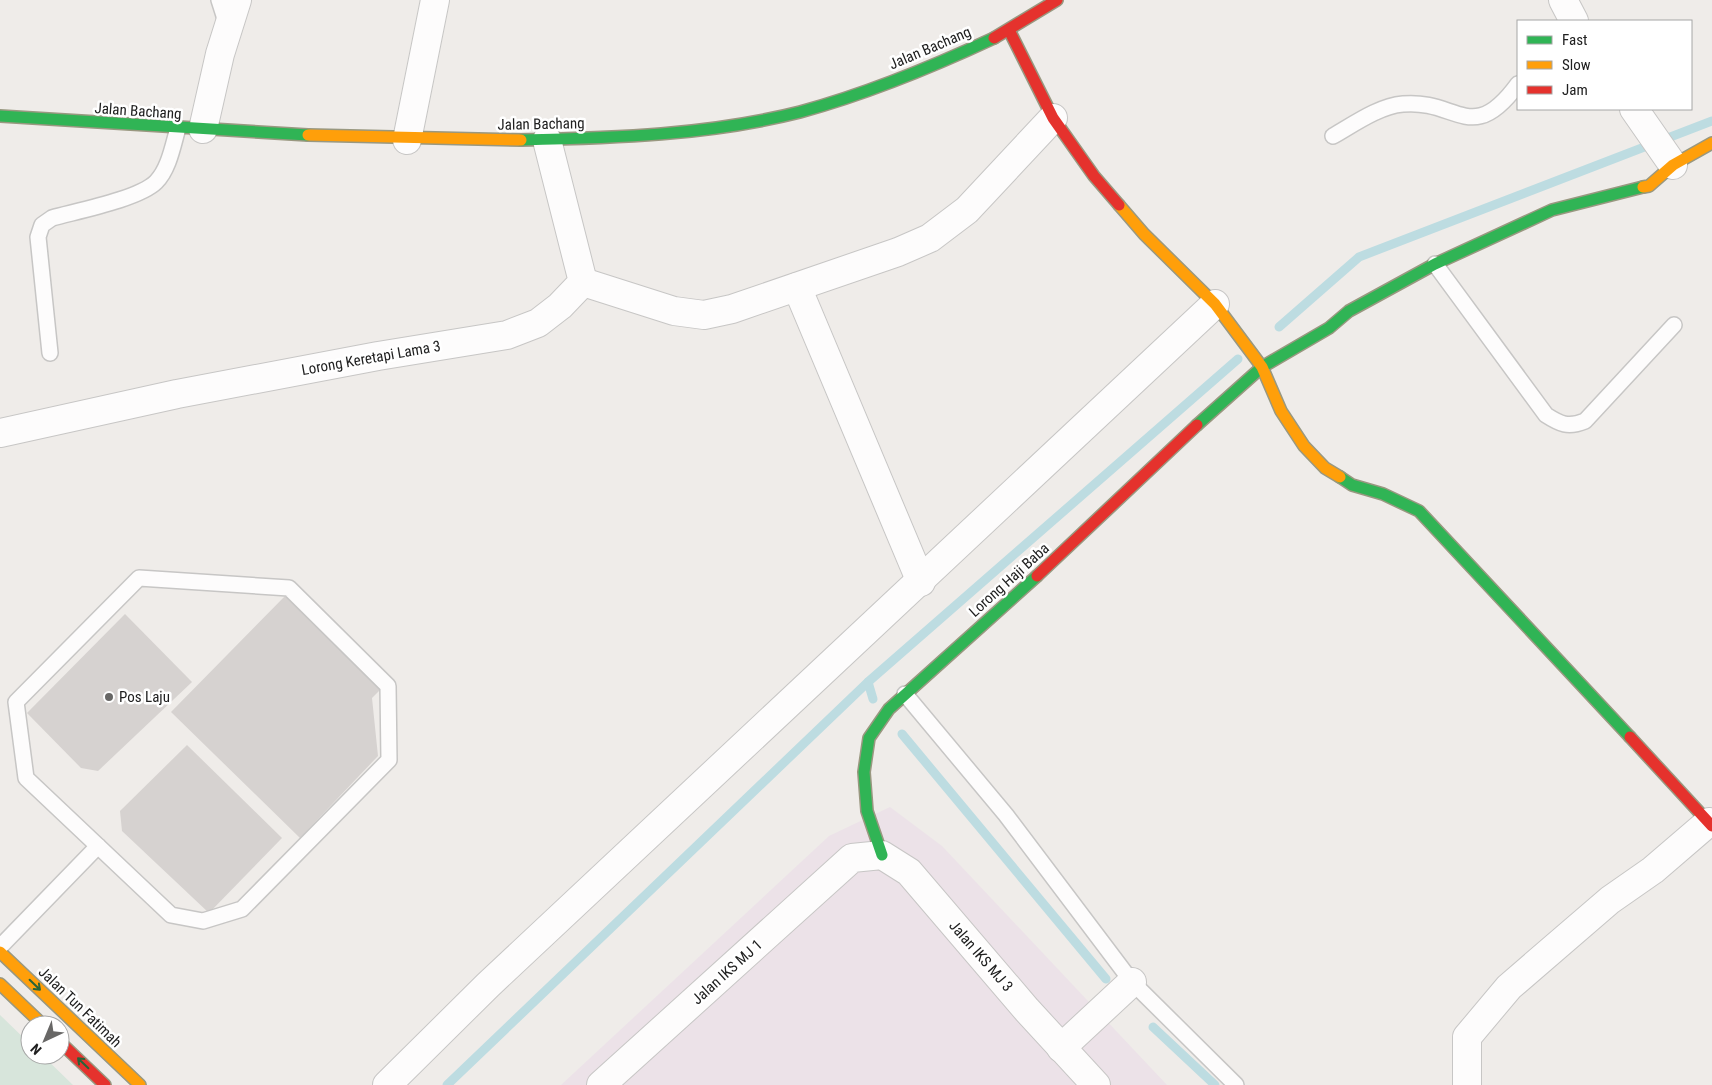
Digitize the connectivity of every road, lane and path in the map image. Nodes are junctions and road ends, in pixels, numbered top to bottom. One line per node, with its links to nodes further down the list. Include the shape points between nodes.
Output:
1 (219, 0): 7 (lane)
2 (237, 0): 7 (street)
3 (435, 0): 15 (street)
4 (1057, 0): 8 (street, Jalan Bachang)
5 (1562, 0): 6 (street)
6 (1573, 20)
7 (228, 29): 13 (street)
8 (1009, 30): 11 (street); 16 (street, Jalan Bachang, via 934,64 798,112 680,131)
9 (1517, 85): 14 (lane, via 1506,101 1488,114 1467,118 1420,105 1402,104 1385,108)
10 (0, 116): 13 (street, Jalan Bachang)
11 (1053, 118): 21 (street, via 967,210 930,238); 22 (street, via 1116,204)
12 (1641, 119): 18 (street)
13 (191, 129): 15 (street, Jalan Bachang); 24 (lane, via 157,181 143,192 52,218 42,226 38,237)
14 (1333, 136)
15 (407, 140): 16 (street, Jalan Bachang)
16 (547, 140): 20 (street)
17 (1712, 143): 18 (street, Lorong Haji Baba)
18 (1670, 161): 19 (street, Lorong Haji Baba, via 1649,186 1552,210)
19 (1435, 264): 23 (lane, via 1546,415 1560,424 1574,426 1585,421); 25 (street, Lorong Haji Baba, via 1349,311 1330,328)
20 (583, 282): 21 (street, via 674,311 704,315); 26 (street, Lorong Keretapi Lama 3, via 538,323 507,335 177,394)
21 (797, 287): 27 (street)
22 (1215, 304): 25 (street); 27 (street)
23 (1674, 325)
24 (50, 354)
25 (1262, 367): 28 (street, Lorong Haji Baba, via 1183,437 1073,544); 29 (street, via 1281,411 1304,446 1325,468 1352,485 1383,494 1419,511)
26 (0, 433)
27 (920, 582): 41 (street)
28 (905, 694): 31 (street, Lorong Haji Baba, via 889,709 869,738 864,772 867,811); 34 (lane, via 1006,815)
29 (1711, 824): 45 (street, via 1610,900 1509,987 1467,1037)
30 (98, 846): 30 (lane, via 26,778 16,702 139,578 289,588 388,686 389,760 242,909 203,922 171,915); 32 (lane)
31 (882, 855): 37 (street, Jalan IKS MJ 3, via 909,872); 42 (street, Jalan IKS MJ 1, via 852,858)
32 (0, 947)
33 (0, 952): 40 (street, Jalan Tun Fatimah, one-way to 40)
34 (1132, 982): 37 (street); 44 (lane)
35 (0, 984): 36 (street)
36 (33, 1015)
37 (1061, 1048): 43 (street, Jalan IKS MJ 3)
38 (70, 1052): 39 (street, one-way to 38)
39 (105, 1085)
40 (140, 1085)
41 (386, 1085)
42 (602, 1085)
43 (1096, 1085)
44 (1236, 1085)
45 (1467, 1085)

